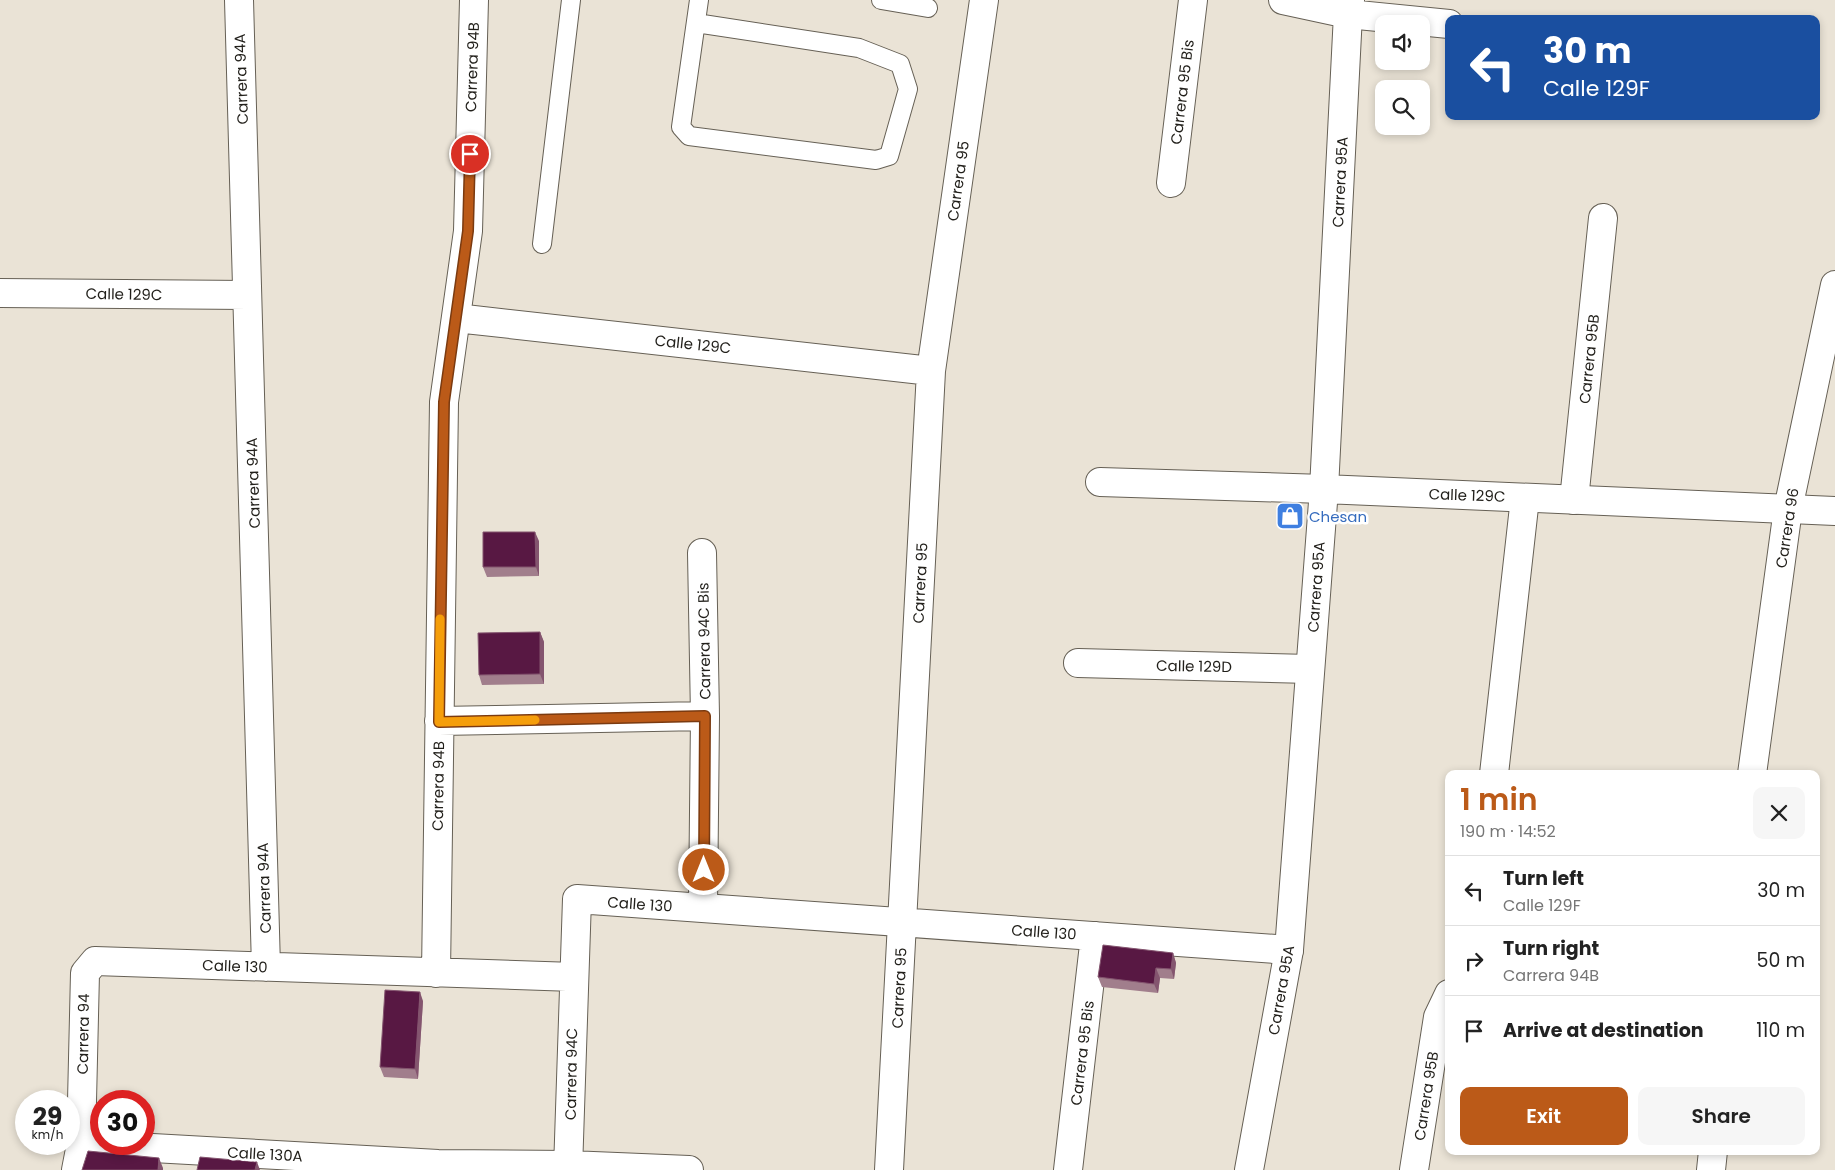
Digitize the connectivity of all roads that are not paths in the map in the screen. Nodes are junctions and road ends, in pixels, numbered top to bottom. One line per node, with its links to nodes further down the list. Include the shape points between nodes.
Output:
1 (239, 0): 18 (street, Carrera 94A)
2 (474, 0): 19 (street, Carrera 94B, via 468,231)
3 (571, 0): 15 (lane)
4 (699, 0): 11 (lane)
5 (882, 0): 10 (lane)
6 (984, 0): 20 (street, Carrera 95)
7 (1193, 0): 13 (street, Carrera 95 Bis)
8 (1283, 0): 9 (street)
9 (1349, 7): 12 (street); 22 (street, Carrera 95A)
10 (928, 8)
11 (696, 23): 11 (lane, via 859,48 900,64 908,89 890,156 876,160 689,136 681,127)
12 (1445, 23)
13 (1171, 184)
14 (1604, 218): 24 (street, Carrera 95B)
15 (542, 244)
16 (1835, 285): 25 (street, Carrera 96)
17 (0, 293): 18 (street, Calle 129C)
18 (247, 295): 39 (street, Carrera 94A)
19 (456, 318): 20 (street, Calle 129C); 31 (street, Carrera 94B, via 444,402)
20 (931, 370): 35 (street, Carrera 95)
21 (1100, 482): 22 (street, Calle 129C)
22 (1324, 489): 23 (street, Calle 129C); 29 (street, Carrera 95A)
23 (1525, 498): 24 (street, Calle 129C); 32 (street)
24 (1574, 500): 25 (street, Calle 129C)
25 (1788, 509): 26 (street, Calle 129C); 33 (street, Carrera 96)
26 (1835, 511)
27 (702, 553): 30 (street, Carrera 94C Bis)
28 (1078, 663): 29 (street, Calle 129D)
29 (1310, 669): 37 (street, Carrera 95A)
30 (705, 716): 31 (street); 34 (street, Carrera 94C Bis)
31 (439, 722): 40 (street, Carrera 94B)
32 (1494, 770)
33 (1753, 770)
34 (704, 908): 35 (street, Calle 130); 41 (street, Calle 130, via 576,899)
35 (902, 922): 36 (street, Calle 130); 50 (street, Carrera 95)
36 (1095, 936): 37 (street, Calle 130); 51 (street, Carrera 95 Bis)
37 (1289, 950): 52 (street, Carrera 95A)
38 (95, 962): 39 (street, Calle 130); 43 (street, Carrera 94, via 84,973)
39 (266, 967): 40 (street, Calle 130)
40 (436, 973): 41 (street, Calle 130)
41 (574, 977): 47 (street, Carrera 94C)
42 (1445, 1002): 53 (street, Carrera 95B, via 1438,1017)
43 (81, 1144): 45 (street, Calle 130A); 48 (street, Carrera 94)
44 (1713, 1155): 54 (street)
45 (272, 1162): 46 (street, Calle 130A)
46 (437, 1167): 47 (street, Calle 130A)
47 (569, 1168): 49 (street, Calle 130A)
48 (76, 1170)
49 (689, 1170)
50 (889, 1170)
51 (1068, 1170)
52 (1249, 1170)
53 (1414, 1170)
54 (1711, 1170)

